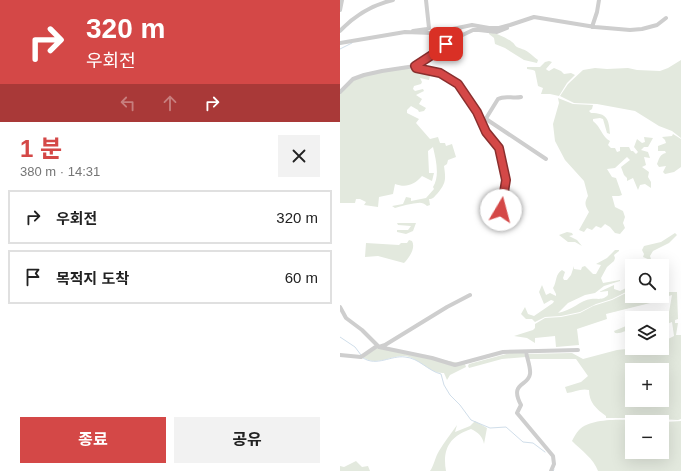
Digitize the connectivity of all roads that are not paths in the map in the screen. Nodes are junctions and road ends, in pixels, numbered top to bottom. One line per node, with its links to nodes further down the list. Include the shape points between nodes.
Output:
1 (342, 0): 5 (street)
2 (393, 0): 9 (street, via 367,9)
3 (426, 0): 10 (street, via 429,28)
4 (599, 0): 8 (street)
5 (340, 10)
6 (666, 18): 8 (street, via 657,25 636,30)
7 (510, 26): 8 (street, via 534,16); 10 (street, via 494,29 472,25 433,33); 12 (street, via 497,32 473,30 450,41)
8 (592, 27)
9 (340, 31)
10 (405, 32): 11 (street)
11 (340, 43)
12 (415, 66): 13 (street, via 364,75 353,79); 16 (street, via 440,73 458,84)
13 (340, 92)
14 (520, 97): 15 (street, via 501,97)
15 (486, 119): 16 (street); 17 (street)
16 (482, 123): 18 (street, via 499,148 506,180)
17 (546, 159)
18 (501, 210)
19 (470, 295): 21 (street, via 385,346)
20 (340, 307): 21 (street, via 346,318)
21 (378, 346): 23 (street, via 455,365 503,352); 24 (street, via 363,356)
22 (578, 350): 23 (street)
23 (526, 352): 25 (street, via 530,374 518,388 517,394 521,405 517,413 553,456 554,464)
24 (340, 355)
25 (551, 471)

